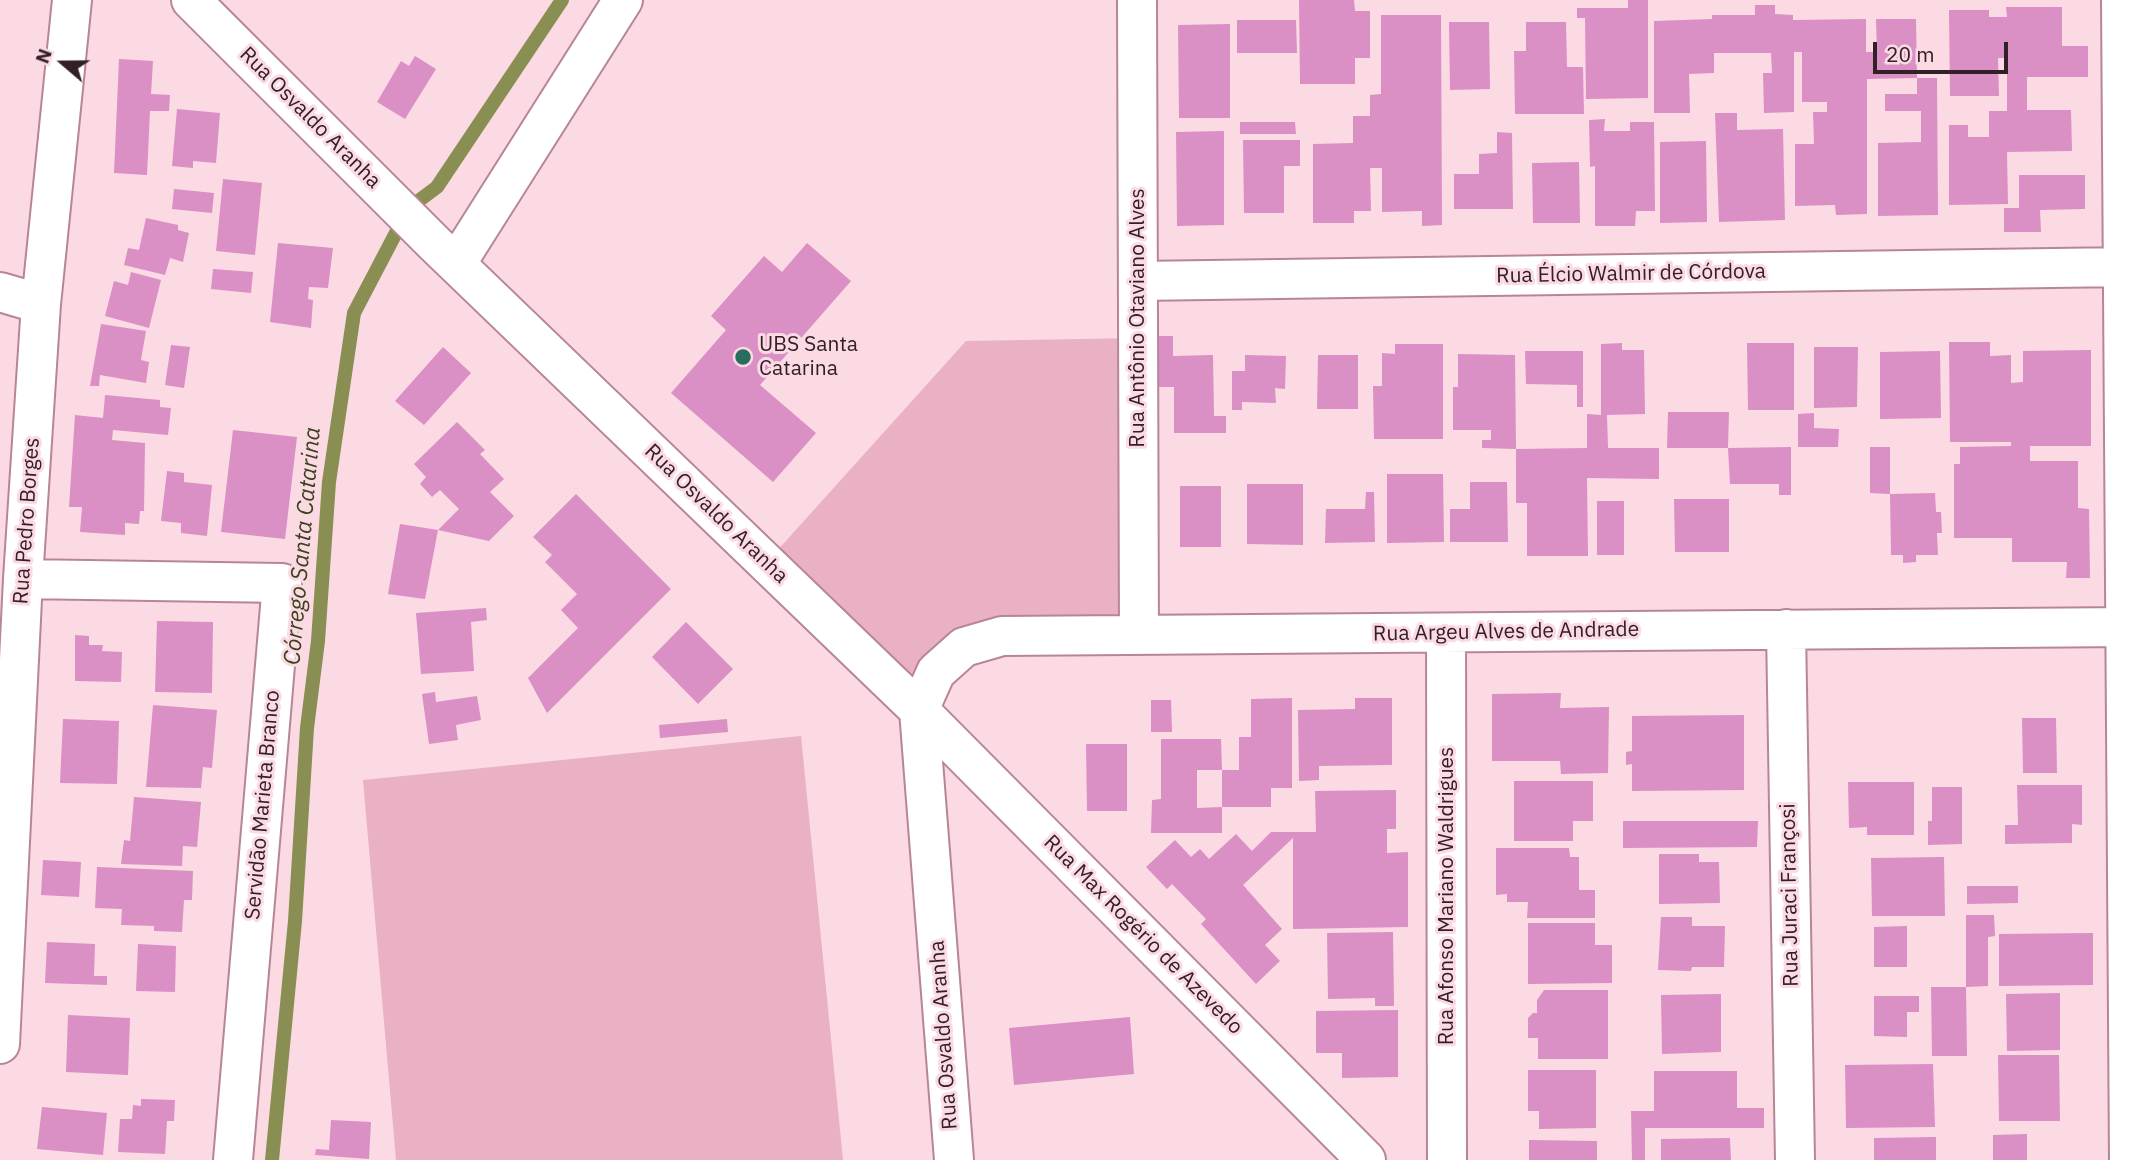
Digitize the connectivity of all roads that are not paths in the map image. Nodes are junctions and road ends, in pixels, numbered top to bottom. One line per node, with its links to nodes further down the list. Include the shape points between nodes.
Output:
1 (72, 0): 10 (street, Rua Pedro Borges)
2 (191, 0): 6 (street, Rua Osvaldo Aranha)
3 (624, 0): 6 (street)
4 (1137, 0): 8 (street, Rua Antônio Otaviano Alves)
5 (2121, 0): 7 (street)
6 (445, 253): 16 (street, Rua Osvaldo Aranha)
7 (2123, 267): 8 (street, Rua Élcio Walmir de Córdova); 12 (street)
8 (1138, 281): 15 (street, Rua Antônio Otaviano Alves)
9 (0, 292): 10 (street)
10 (41, 304): 11 (street, Rua Pedro Borges)
11 (23, 579): 17 (street, Rua Pedro Borges); 18 (street, Servidão Marieta Branco, via 282,583)
12 (2127, 627): 13 (street, Rua Argeu Alves de Andrade); 23 (street)
13 (1786, 629): 14 (street, Rua Argeu Alves de Andrade); 22 (street, Rua Juraci Françosi)
14 (1446, 633): 15 (street, Rua Argeu Alves de Andrade); 21 (street, Rua Afonso Mariano Waldrigues)
15 (1139, 635): 16 (street, Rua Argeu Alves de Andrade, via 1002,636 964,647 936,673)
16 (919, 710): 19 (street, Rua Osvaldo Aranha); 20 (street, Rua Max Rogério de Azevedo)
17 (0, 1044)
18 (233, 1160)
19 (954, 1160)
20 (1366, 1160)
21 (1447, 1160)
22 (1795, 1160)
23 (2129, 1160)

